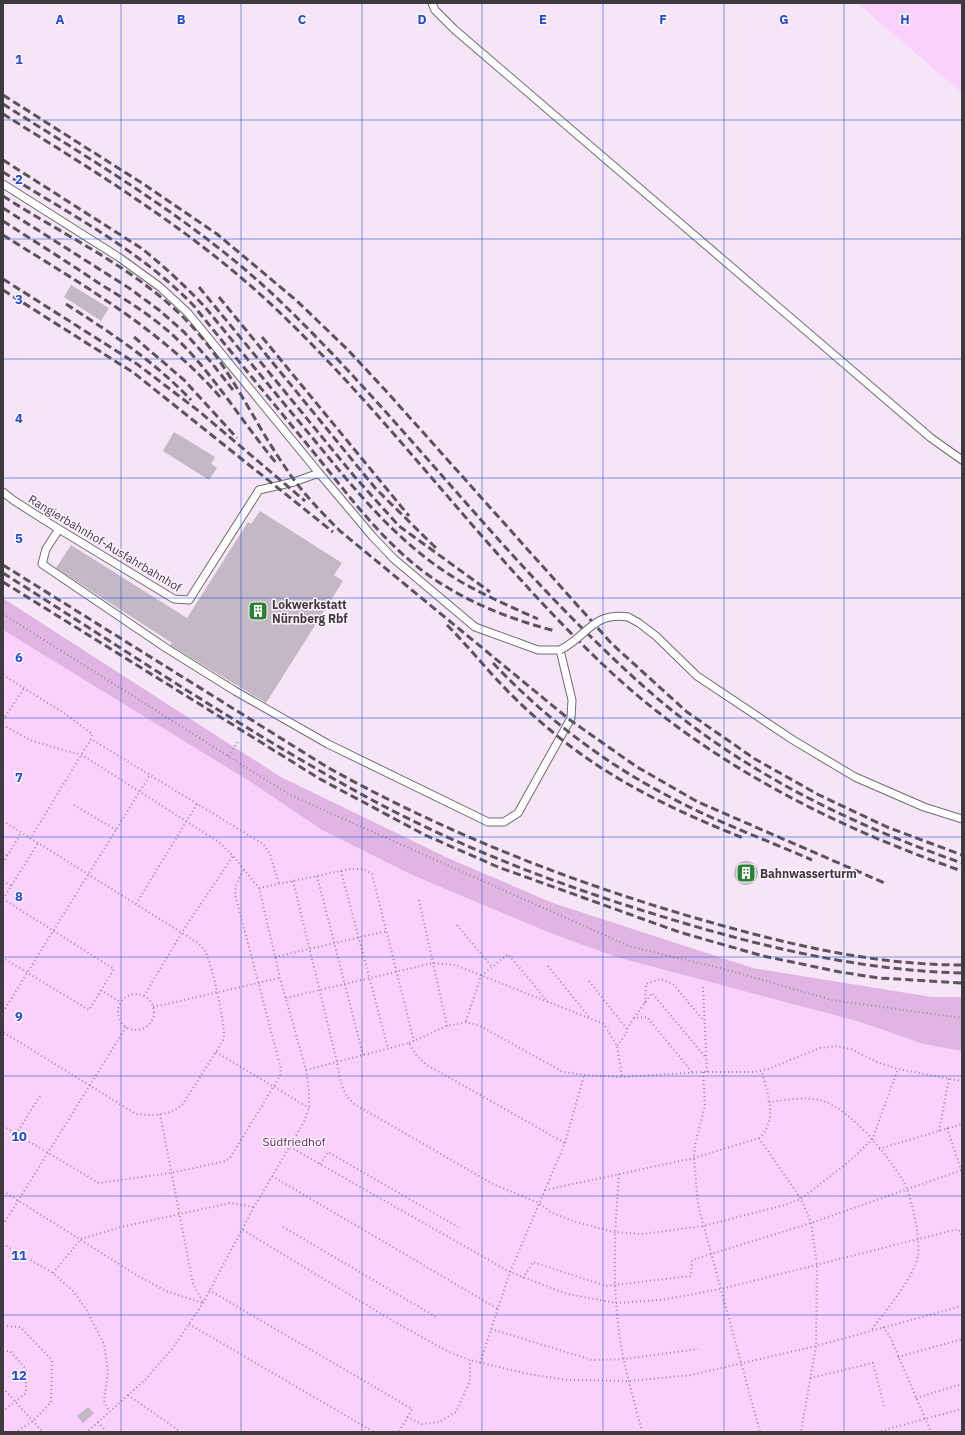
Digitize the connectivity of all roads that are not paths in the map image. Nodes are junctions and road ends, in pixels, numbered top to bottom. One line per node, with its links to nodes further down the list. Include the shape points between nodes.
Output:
1 (432, 3): 3 (lane, via 435,10 455,30 931,438)
2 (3, 184): 4 (lane, via 120,258 160,287 188,314)
3 (962, 460)
4 (319, 473): 6 (lane, Rangierbahnhof-Ausfahrbahnhof, via 259,490 189,600 174,599); 7 (lane, via 394,559 474,627 538,650)
5 (3, 492): 6 (lane, Rangierbahnhof-Ausfahrbahnhof)
6 (59, 529): 7 (lane, via 46,549 42,564 166,648 235,691 328,744 488,822 504,822 518,813 571,718 572,700)
7 (560, 650): 8 (lane, bridge, via 572,644 604,618 628,617 656,636 697,676 793,740 855,777 924,807)
8 (962, 819)

